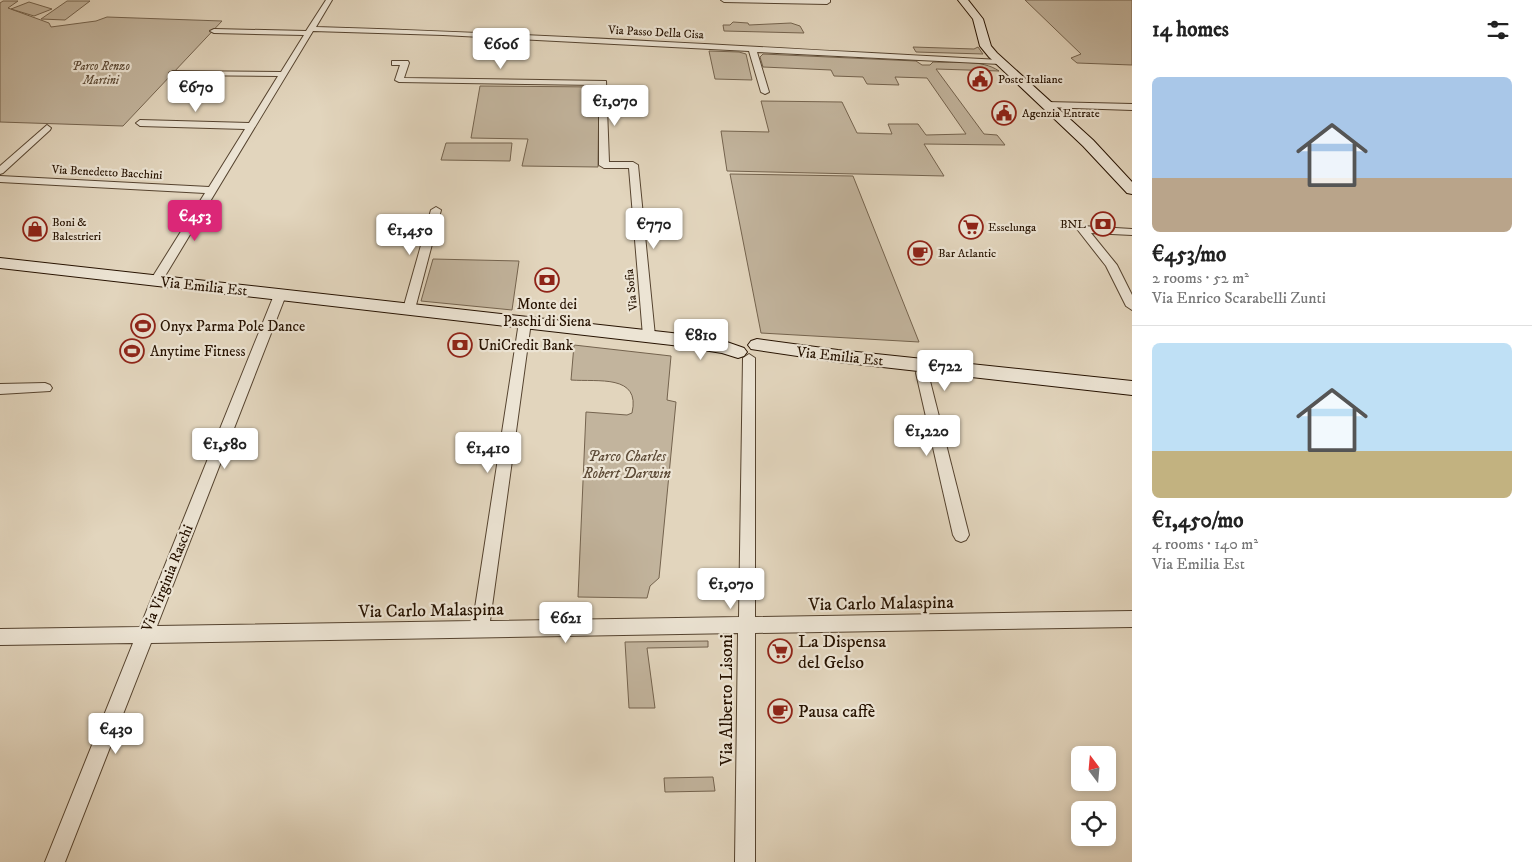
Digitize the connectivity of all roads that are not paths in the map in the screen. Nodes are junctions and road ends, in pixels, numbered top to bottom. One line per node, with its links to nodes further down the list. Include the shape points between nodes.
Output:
1 (329, 0): 6 (street)
2 (724, 0): 4 (street)
3 (963, 0): 8 (main road, via 978,19 986,46)
4 (827, 1)
5 (214, 31): 6 (street, Via Passo Della Cisa)
6 (309, 31): 7 (street, Via Passo Della Cisa, via 409,31); 11 (street)
7 (752, 48): 8 (street, Via Passo Della Cisa); 12 (street)
8 (1000, 62): 13 (main road)
9 (395, 63): 30 (street, Via Sofia, via 405,63 399,80 602,83 604,165 633,165)
10 (173, 72): 11 (street)
11 (284, 74): 16 (street)
12 (765, 92)
13 (1047, 105): 14 (street); 21 (main road)
14 (1132, 107)
15 (140, 123): 16 (street)
16 (251, 126): 20 (street)
17 (47, 128): 18 (street)
18 (0, 171)
19 (0, 179): 20 (street, Via Benedetto Bacchini)
20 (212, 190): 25 (street)
21 (1132, 190)
22 (436, 210): 28 (street)
23 (1132, 232): 27 (street, via 1082,229 1111,266)
24 (0, 263): 25 (main road, Via Emilia Est)
25 (156, 280): 26 (main road, Via Emilia Est)
26 (280, 294): 28 (main road, Via Emilia Est); 41 (street, Via Virginia Raschi)
27 (1132, 306)
28 (409, 309): 29 (main road, Via Emilia Est)
29 (525, 322): 30 (main road, Via Emilia Est); 40 (street)
30 (649, 336): 31 (main road, Via Emilia Est)
31 (749, 351): 32 (main road, Via Emilia Est); 34 (main road, Via Emilia Est, via 820,354); 39 (street, Via Alberto Lisoni)
32 (922, 373): 36 (main road, Via Emilia Est); 37 (street)
33 (45, 388): 35 (street)
34 (1132, 388)
35 (0, 389)
36 (1132, 396)
37 (961, 535)
38 (1132, 619): 39 (street, Via Carlo Malaspina)
39 (746, 625): 40 (street, Via Carlo Malaspina); 44 (street, Via Alberto Lisoni)
40 (480, 629): 41 (street, Via Carlo Malaspina)
41 (144, 635): 42 (street, Via Carlo Malaspina); 43 (street, Via Virginia Raschi)
42 (0, 637)
43 (56, 862)
44 (745, 862)

